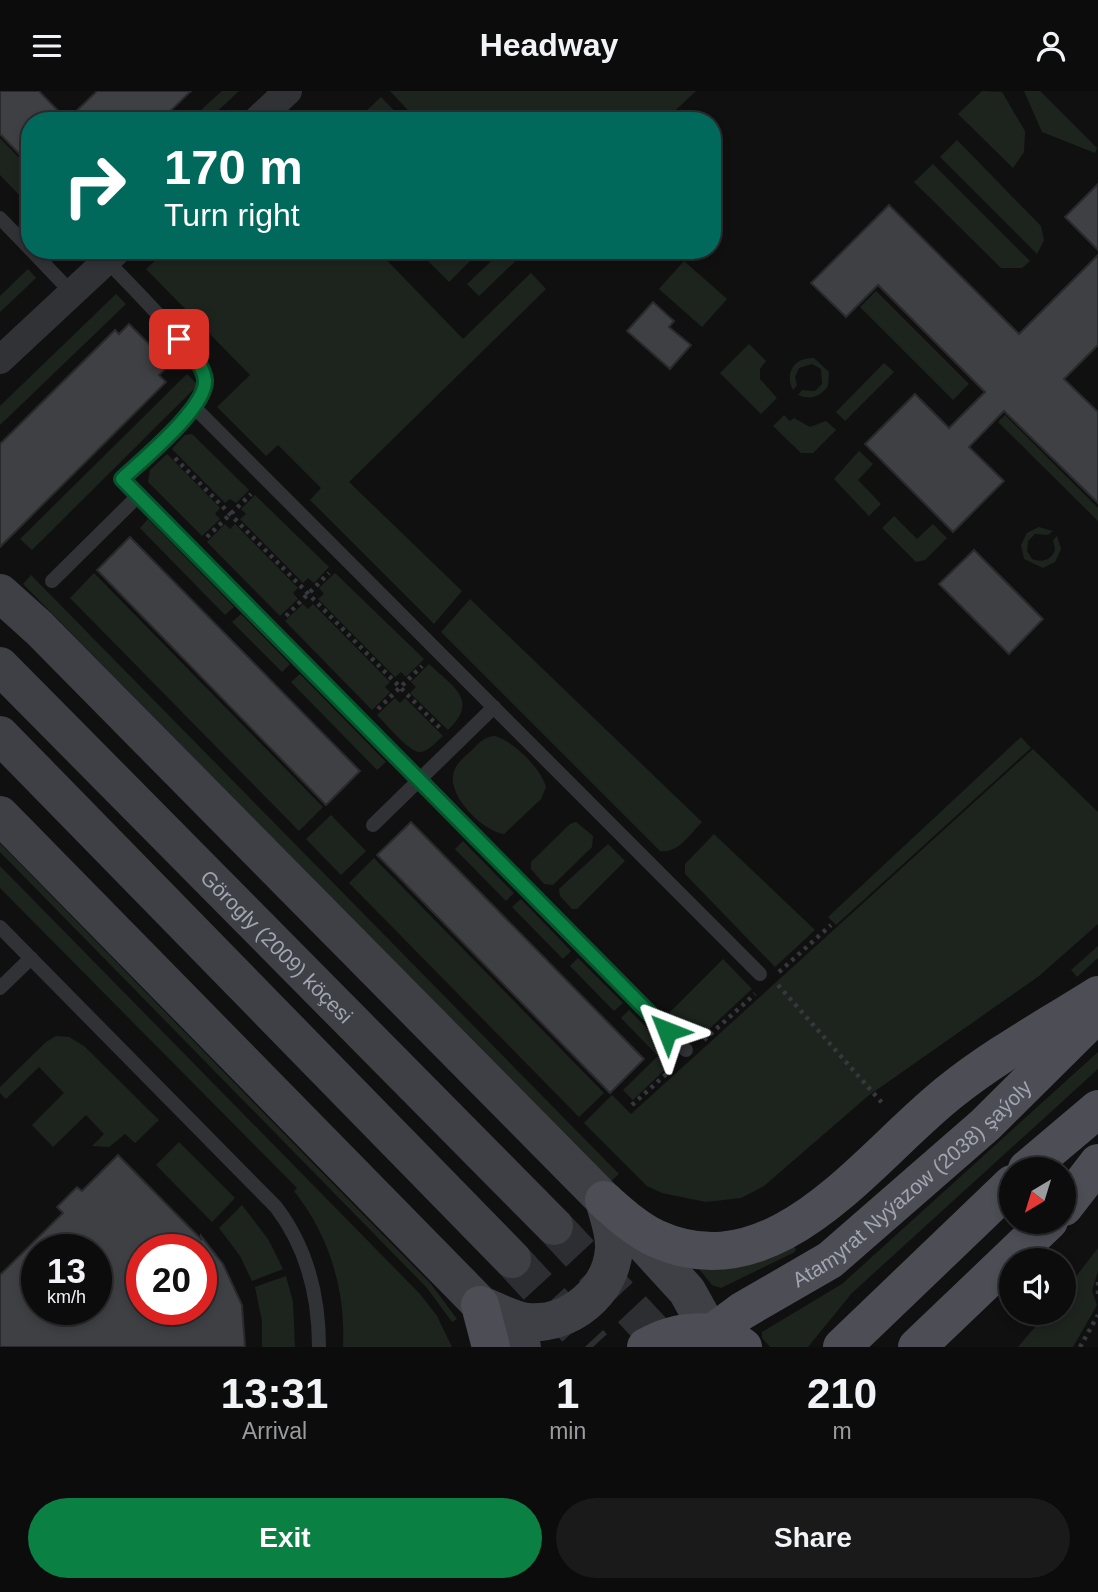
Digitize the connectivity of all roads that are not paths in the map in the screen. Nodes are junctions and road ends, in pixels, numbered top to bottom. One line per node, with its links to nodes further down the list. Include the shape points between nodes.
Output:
1 (288, 91): 2 (street)
2 (266, 112)
3 (0, 218): 4 (lane)
4 (21, 240)
5 (39, 259): 8 (lane)
6 (108, 259): 8 (street)
7 (115, 259): 10 (lane, via 202,368 205,383)
8 (72, 293): 9 (street)
9 (0, 360)
10 (195, 408): 11 (lane, via 122,479); 15 (lane)
11 (138, 496): 12 (lane); 17 (lane)
12 (52, 581)
13 (0, 593): 32 (main road)
14 (0, 666): 33 (main road, Görogly (2009) köçesi)
15 (494, 707): 17 (lane); 22 (lane)
16 (0, 735): 35 (main road)
17 (419, 780): 19 (lane); 26 (lane)
18 (0, 815): 36 (main road)
19 (373, 825)
20 (0, 927): 21 (lane)
21 (31, 958): 23 (lane); 38 (lane, via 286,1220 311,1277)
22 (761, 981)
23 (0, 988)
24 (1098, 995): 32 (main road, via 951,1091 838,1193 778,1236 732,1249 698,1250 674,1245 634,1226)
25 (1098, 1013): 37 (main road, Atamyrat Nyýazow (2038) şaýoly, via 985,1125 830,1260 742,1311)
26 (688, 1052)
27 (1098, 1109): 28 (main road)
28 (1041, 1157)
29 (1098, 1163): 30 (main road)
30 (1076, 1191)
31 (999, 1196): 42 (main road)
32 (604, 1200): 36 (main road, via 614,1250 604,1281 576,1312 526,1322); 37 (main road)
33 (554, 1226)
34 (1035, 1234): 43 (main road)
35 (512, 1259)
36 (480, 1305): 39 (main road); 40 (main road)
37 (727, 1340): 41 (main road, via 671,1335)
38 (319, 1347)
39 (491, 1347)
40 (522, 1347)
41 (646, 1347)
42 (842, 1347)
43 (917, 1347)

